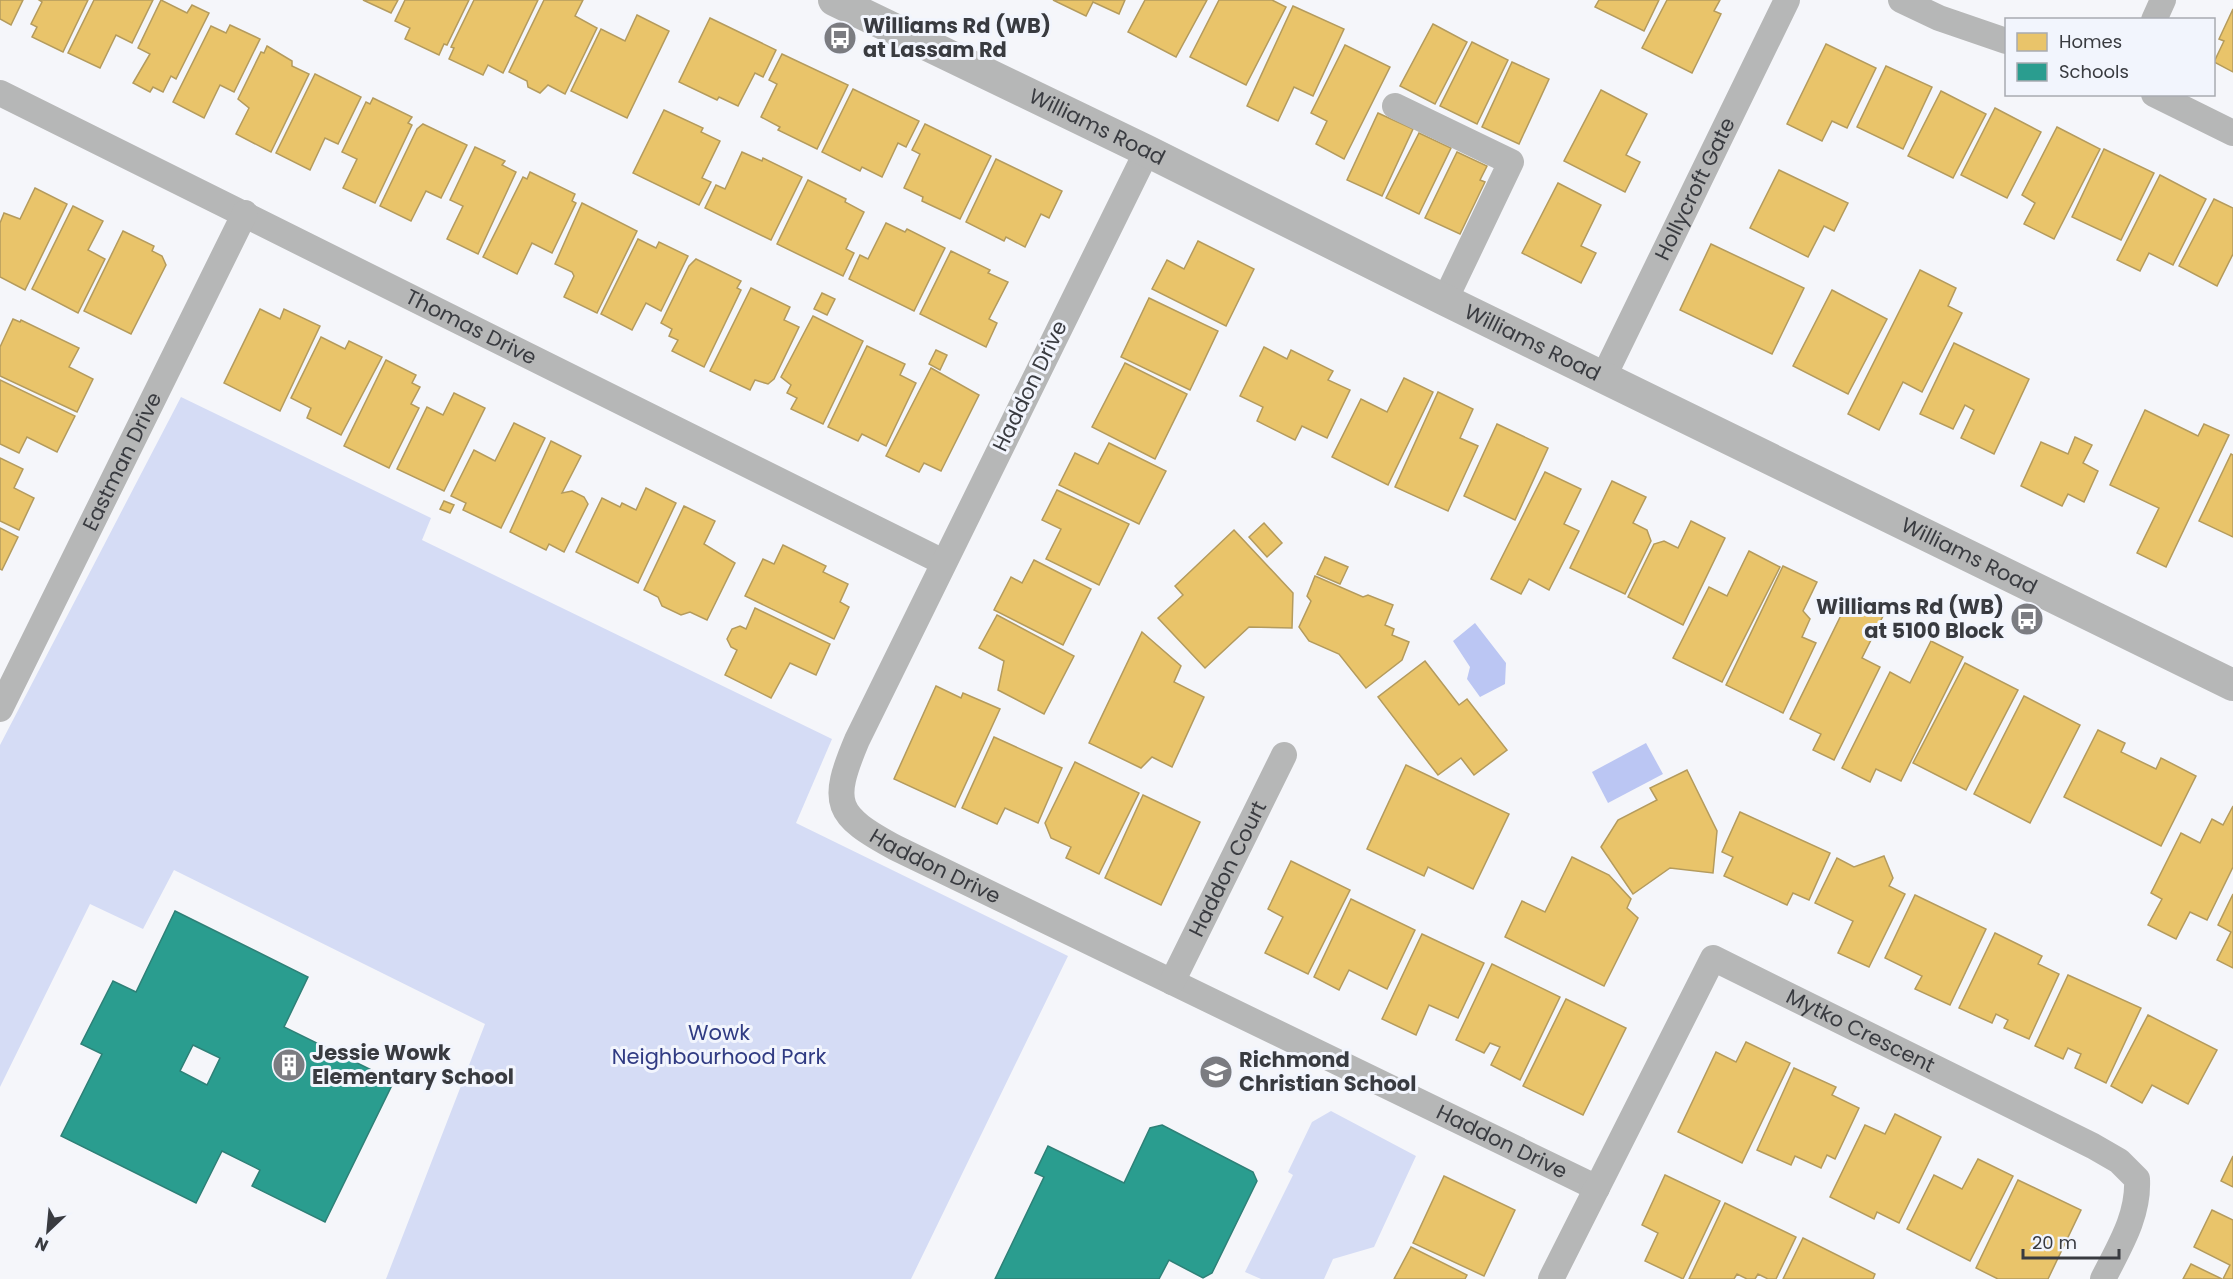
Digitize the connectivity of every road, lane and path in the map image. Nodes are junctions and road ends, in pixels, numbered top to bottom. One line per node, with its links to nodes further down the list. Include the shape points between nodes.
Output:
1 (834, 0): 11 (street, Williams Road)
2 (1787, 0): 14 (street, Hollycroft Gate)
3 (1901, 0): 6 (street, via 1939,18)
4 (2163, 0): 5 (street)
5 (2155, 18)
6 (2005, 40)
7 (0, 93): 12 (street, Thomas Drive)
8 (2158, 96): 10 (street)
9 (1395, 106): 13 (street, via 1511,162)
10 (2233, 133)
11 (1147, 151): 13 (street, Williams Road); 15 (street, Haddon Drive)
12 (245, 213): 15 (street, Thomas Drive); 17 (street, Eastman Drive)
13 (1445, 300): 14 (street, Williams Road)
14 (1604, 376): 16 (street, Williams Road)
15 (943, 562): 19 (street, Haddon Drive, via 842,773 842,805 859,828 896,848)
16 (2233, 685)
17 (0, 709)
18 (1284, 755): 19 (street, Haddon Court)
19 (1172, 982): 20 (street, Haddon Drive)
20 (1597, 1188): 21 (street); 22 (street, Mytko Crescent, via 1713,958 2119,1161 2137,1179 2138,1200)
21 (1551, 1279)
22 (2103, 1279)

